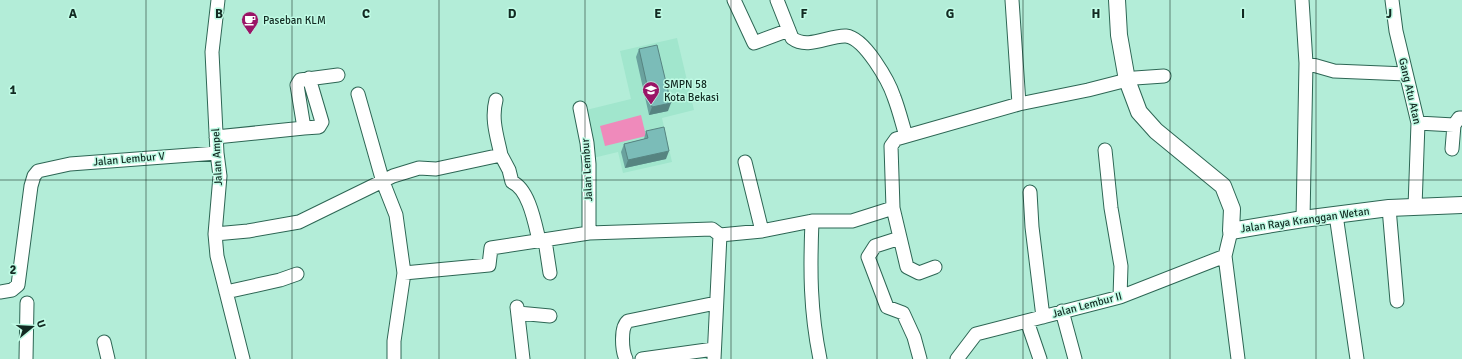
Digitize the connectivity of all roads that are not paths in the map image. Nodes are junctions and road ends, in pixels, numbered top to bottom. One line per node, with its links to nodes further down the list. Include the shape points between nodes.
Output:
1 (218, 0): 23 (street, Jalan Ampel, via 212,52)
2 (734, 0): 8 (street, via 754,43)
3 (778, 0): 8 (street)
4 (1012, 0): 17 (street)
5 (1117, 0): 14 (main road, Jalan Raya Kranggan Wetan, via 1119,35)
6 (1302, 0): 9 (street)
7 (1392, 0): 10 (street, Gang Atu Atan)
8 (789, 30): 22 (street, via 796,41 846,36 862,45 889,84)
9 (1306, 63): 10 (street, via 1334,71); 36 (street)
10 (1406, 74): 20 (street, Gang Atu Atan)
11 (338, 75): 13 (street)
12 (1164, 76): 14 (street)
13 (309, 78): 21 (street, via 300,80 297,86); 21 (street, via 322,122 319,127)
14 (1127, 80): 17 (street); 39 (main road, Jalan Raya Kranggan Wetan, via 1139,112 1156,131 1223,186 1232,209)
15 (358, 94): 29 (street)
16 (496, 100): 27 (street, via 493,111 494,123)
17 (1019, 104): 22 (street)
18 (580, 108): 40 (street, Jalan Lembur, via 588,150)
19 (1458, 122): 20 (street); 24 (street)
20 (1418, 123): 32 (street, Gang Atu Atan)
21 (304, 128): 23 (street)
22 (906, 136): 33 (street, via 896,139 891,146)
23 (216, 137): 26 (street, Jalan Ampel)
24 (1452, 149)
25 (1105, 150): 52 (street, via 1112,216 1121,266)
26 (217, 153): 41 (street, Jalan Ampel, via 220,176); 50 (street, Jalan Lembur V, via 70,164 42,170 34,176 31,186 18,285 12,290)
27 (501, 155): 29 (street, via 436,169 419,168); 44 (street, via 512,182 517,184 528,199)
28 (745, 162): 38 (street)
29 (383, 182): 41 (street, via 299,222); 47 (street, via 396,215)
30 (1030, 192): 58 (street)
31 (1462, 205): 32 (main road, Jalan Raya Kranggan Wetan)
32 (1416, 207): 34 (main road, Jalan Raya Kranggan Wetan)
33 (893, 208): 37 (street, via 852,221); 43 (street)
34 (1389, 208): 35 (main road, Jalan Raya Kranggan Wetan); 53 (street)
35 (1336, 215): 36 (main road, Jalan Raya Kranggan Wetan); 75 (street)
36 (1303, 219): 39 (main road, Jalan Raya Kranggan Wetan)
37 (812, 221): 38 (street); 69 (street, via 810,274 813,323)
38 (762, 231): 42 (street)
39 (1231, 231): 45 (street)
40 (589, 232): 42 (street, via 712,229); 44 (street)
41 (215, 234): 51 (street, Jalan Ampel, via 217,256)
42 (720, 234): 55 (street)
43 (900, 238): 46 (street, via 907,267 919,273); 70 (street, via 875,246 868,257 886,307 903,313)
44 (541, 240): 47 (street, via 491,248 490,265); 49 (street, via 546,247)
45 (1226, 256): 52 (street, Jalan Lembur II); 74 (street)
46 (935, 267)
47 (404, 273): 65 (street, via 394,341)
48 (297, 274): 51 (street)
49 (550, 274)
50 (0, 292)
51 (226, 292): 64 (street, Jalan Ampel)
52 (1120, 297): 56 (street, Jalan Lembur II)
53 (1397, 301)
54 (27, 303): 62 (street)
55 (716, 304): 61 (street); 67 (street, via 628,321 624,325 623,336)
56 (1062, 311): 58 (street, Jalan Lembur II); 73 (street)
57 (550, 316): 66 (street, via 517,310)
58 (1043, 317): 59 (street, Jalan Lembur II)
59 (1027, 321): 71 (street, Jalan Lembur II, via 976,334); 72 (street)
60 (104, 342): 63 (street)
61 (714, 354): 68 (street)
62 (26, 359)
63 (108, 359)
64 (243, 359)
65 (394, 359)
66 (523, 359)
67 (626, 359)
68 (642, 359)
69 (820, 359)
70 (920, 359)
71 (957, 359)
72 (1040, 359)
73 (1075, 359)
74 (1238, 359)
75 (1358, 359)

